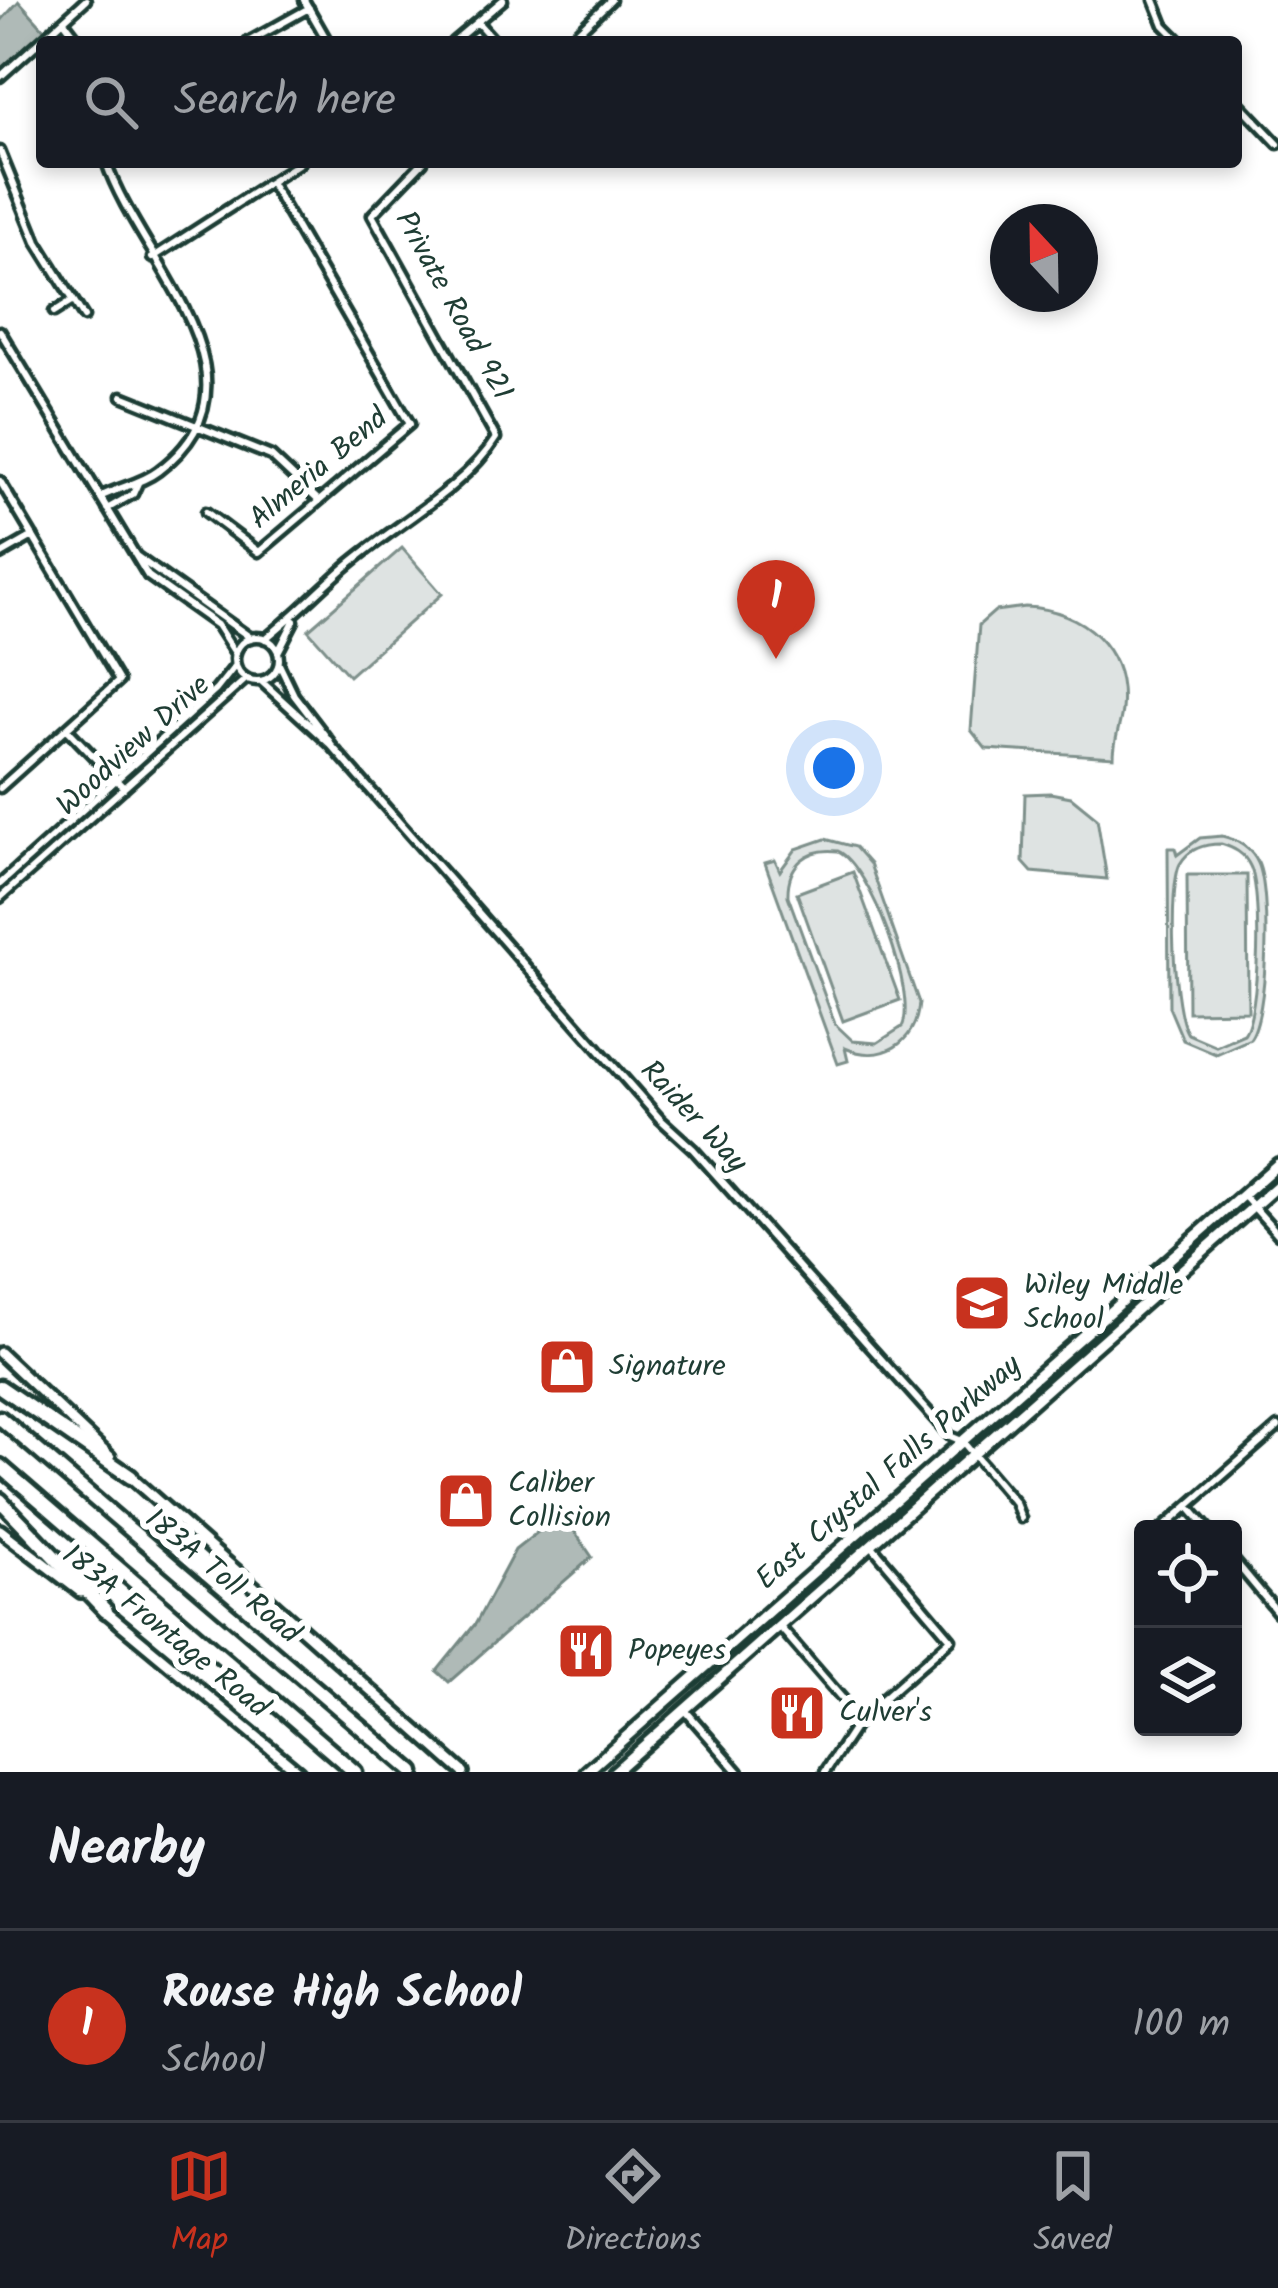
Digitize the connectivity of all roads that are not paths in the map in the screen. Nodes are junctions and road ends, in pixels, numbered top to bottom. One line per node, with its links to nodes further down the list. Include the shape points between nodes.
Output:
1 (86, 0): 6 (street)
2 (503, 0): 7 (street)
3 (611, 0): 14 (street)
4 (1154, 0): 15 (street)
5 (307, 4): 10 (street); 11 (street)
6 (64, 20): 8 (street); 9 (street)
7 (477, 22): 12 (street); 13 (street)
8 (46, 36)
9 (76, 36)
10 (257, 36)
11 (325, 36)
12 (460, 36)
13 (490, 36)
14 (573, 36)
15 (1175, 36)
16 (36, 45): 17 (street)
17 (0, 77)
18 (1242, 106): 19 (street)
19 (1278, 144)
20 (0, 151): 26 (street, via 37,242)
21 (108, 168): 25 (street)
22 (292, 168): 24 (street)
23 (417, 168): 41 (street, Private Road 921, via 372,215 496,438)
24 (270, 182): 25 (street); 35 (street, Almeria Bend, via 410,424)
25 (152, 258): 31 (street, via 202,340 208,395)
26 (73, 300): 27 (street); 28 (street)
27 (54, 312)
28 (84, 317)
29 (0, 331): 34 (street)
30 (122, 396): 31 (street)
31 (198, 423): 33 (street, via 178,454); 35 (street, via 288,466)
32 (0, 481): 38 (street)
33 (138, 482): 34 (street); 36 (street)
34 (100, 497): 36 (street)
35 (319, 501): 37 (street, Almeria Bend, via 260,552)
36 (107, 509): 39 (street)
37 (206, 512)
38 (33, 536): 40 (street); 50 (street, via 119,681)
39 (133, 554): 42 (street); 44 (street, via 148,576 217,625)
40 (0, 555)
41 (295, 618): 43 (street, Private Road 921); 45 (street, Private Road 921)
42 (251, 638): 43 (street); 44 (street)
43 (265, 639): 45 (street)
44 (235, 653): 47 (street)
45 (278, 653): 46 (street)
46 (279, 664): 49 (street); 51 (street, Raider Way)
47 (235, 666): 48 (street); 52 (street, Woodview Drive)
48 (246, 679): 49 (street); 54 (street, Woodview Drive)
49 (261, 681): 51 (street, Raider Way)
50 (67, 729): 52 (street); 53 (street)
51 (331, 745): 68 (street, Raider Way, via 644,1102)
52 (116, 779): 54 (street); 55 (street, Woodview Drive)
53 (0, 788)
54 (124, 788): 56 (street, Woodview Drive)
55 (0, 884)
56 (0, 898)
57 (1278, 1164): 59 (main road, East Crystal Falls Parkway)
58 (1278, 1185): 60 (main road, East Crystal Falls Parkway)
59 (1243, 1195): 60 (street); 62 (main road, East Crystal Falls Parkway)
60 (1254, 1206): 61 (street); 63 (main road, East Crystal Falls Parkway)
61 (1278, 1234)
62 (1106, 1316): 63 (main road); 68 (main road, East Crystal Falls Parkway)
63 (1117, 1328): 69 (main road, East Crystal Falls Parkway)
64 (0, 1353): 71 (main road)
65 (0, 1387): 71 (highway)
66 (0, 1418): 89 (highway, 183A Toll Road)
67 (1278, 1427): 73 (street)
68 (962, 1442): 69 (street, Raider Way); 78 (main road, East Crystal Falls Parkway)
69 (972, 1454): 74 (street, Raider Way); 79 (main road, East Crystal Falls Parkway)
70 (0, 1466): 88 (highway, 183A Toll Road)
71 (131, 1478): 90 (main road)
72 (0, 1500): 81 (highway)
73 (1189, 1506): 75 (street); 76 (street)
74 (1021, 1518)
75 (1173, 1520)
76 (1201, 1520)
77 (0, 1530): 81 (main road, 183A Frontage Road)
78 (860, 1531): 79 (main road); 82 (main road, East Crystal Falls Parkway)
79 (870, 1543): 84 (main road, East Crystal Falls Parkway); 86 (street, via 951,1639)
80 (1242, 1570): 83 (street)
81 (106, 1611): 87 (main road, 183A Frontage Road)
82 (766, 1612): 84 (main road); 91 (main road, East Crystal Falls Parkway)
83 (1278, 1613)
84 (777, 1624): 85 (main road, East Crystal Falls Parkway); 86 (street)
85 (682, 1707): 92 (main road, East Crystal Falls Parkway); 93 (street)
86 (860, 1719): 94 (street)
87 (299, 1772)
88 (355, 1772)
89 (413, 1772)
90 (463, 1772)
91 (586, 1772)
92 (614, 1772)
93 (740, 1772)
94 (825, 1772)

